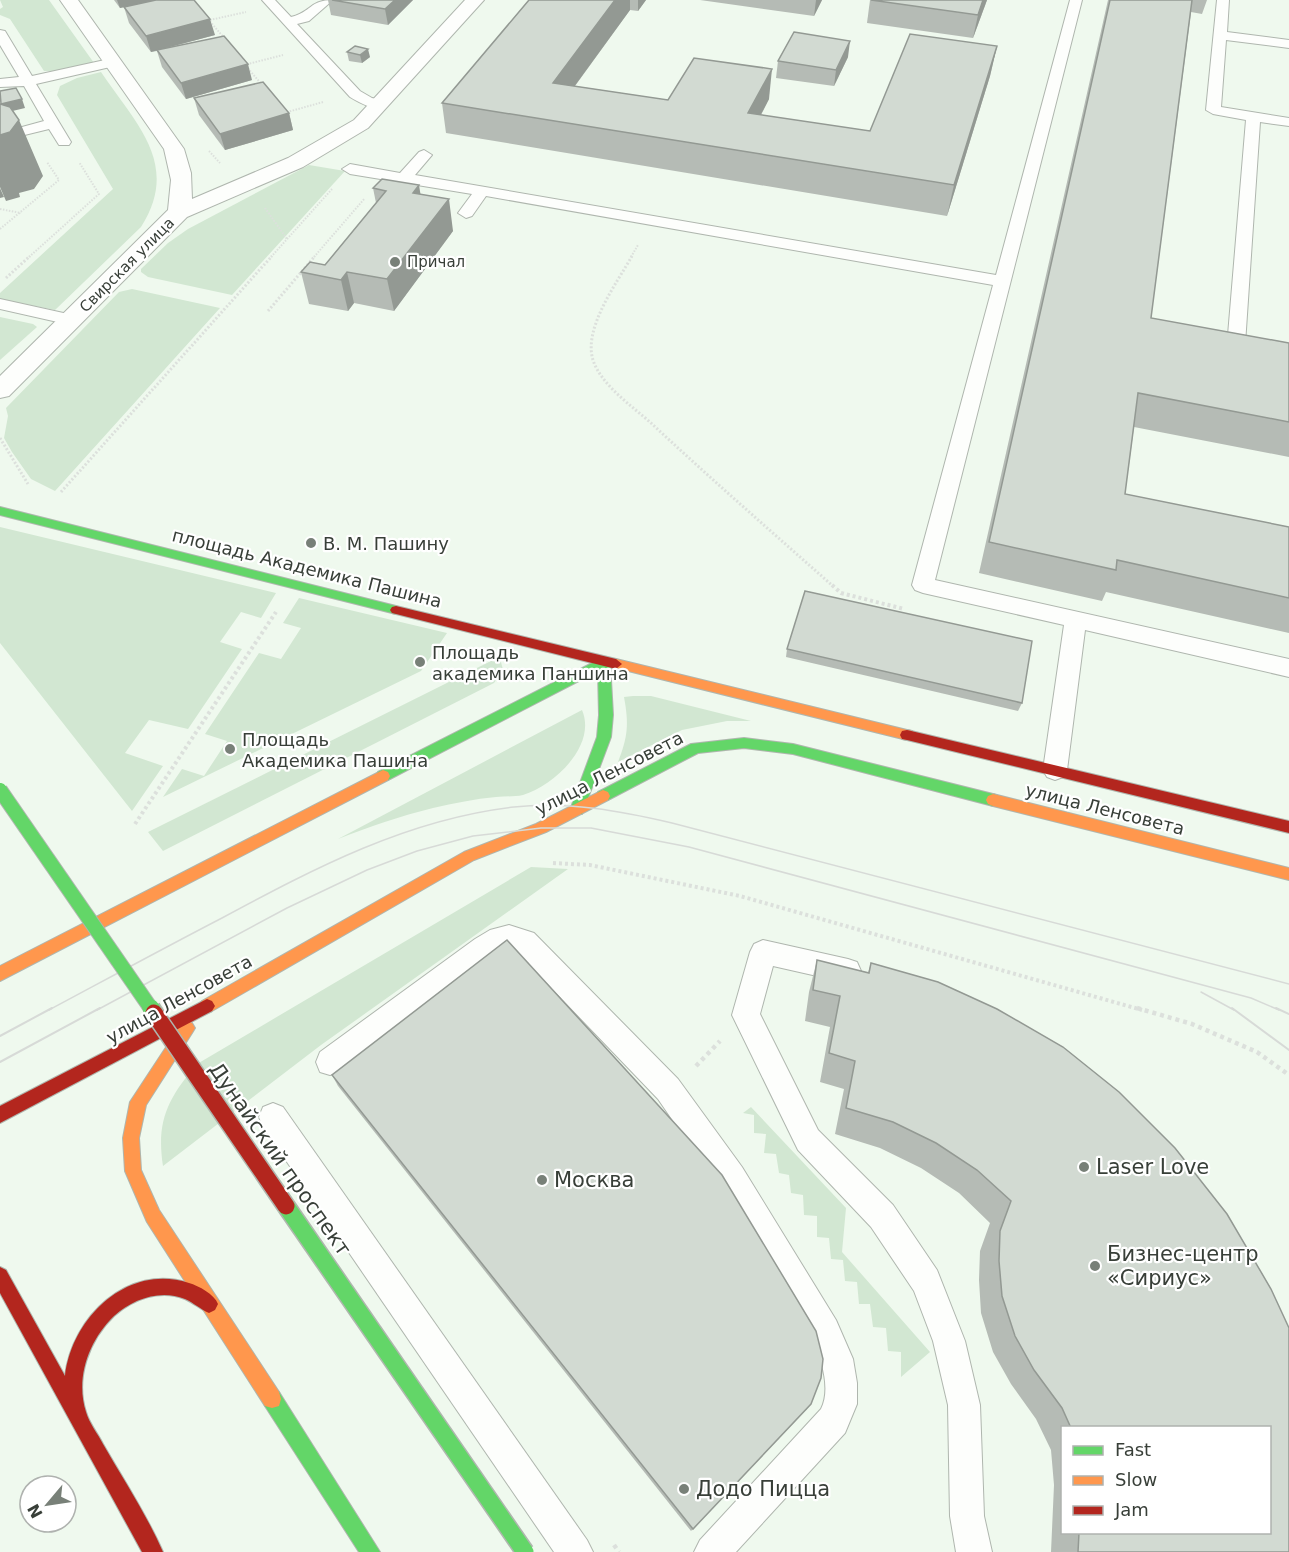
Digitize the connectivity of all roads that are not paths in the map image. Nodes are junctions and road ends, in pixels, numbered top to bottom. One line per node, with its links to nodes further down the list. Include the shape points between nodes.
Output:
1 (69, 0): 11 (street, Свирская улица)
2 (327, 0): 7 (lane, via 304,18)
3 (476, 0): 14 (street)
4 (1076, 0): 26 (lane)
5 (1223, 0): 9 (lane)
6 (271, 3): 7 (lane)
7 (289, 22): 14 (lane, via 355,94)
8 (0, 34): 12 (lane)
9 (1220, 35): 10 (lane); 15 (lane, via 1213,110)
10 (1289, 44)
11 (114, 62): 12 (lane); 24 (street, Свирская улица, via 174,149 182,170)
12 (29, 81): 13 (lane); 17 (lane)
13 (0, 83)
14 (379, 104): 24 (street, via 341,138 244,187)
15 (1253, 117): 16 (lane); 30 (lane)
16 (1289, 122)
17 (52, 124): 18 (lane); 19 (lane)
18 (0, 138)
19 (64, 142)
20 (424, 154): 22 (lane)
21 (350, 169): 22 (lane)
22 (404, 178): 23 (lane)
23 (482, 191): 25 (lane); 26 (lane)
24 (179, 212): 28 (street, Свирская улица)
25 (466, 213)
26 (1002, 281): 34 (lane, via 923,585)
27 (0, 304): 28 (lane)
28 (71, 320): 32 (street, Свирская улица)
29 (1214, 355): 30 (lane)
30 (1235, 359): 31 (lane)
31 (1257, 363)
32 (0, 390)
33 (0, 511): 35 (street, площадь Академика Пашина)
34 (1076, 620): 36 (lane); 37 (lane)
35 (604, 662): 37 (street, улица Ленсовета); 39 (street, via 604,737); 42 (street)
36 (1289, 668)
37 (1055, 770): 40 (street, улица Ленсовета)
38 (0, 790): 53 (street, Дунайский проспект, bridge)
39 (578, 810): 41 (street, улица Ленсовета, via 696,748 721,742 756,742); 44 (street, улица Ленсовета, via 469,856)
40 (1289, 827)
41 (1289, 874)
42 (0, 974)
43 (877, 979): 56 (lane, via 764,952 746,1015 807,1140 882,1216 926,1281 949,1341 964,1405 967,1516)
44 (197, 1011): 46 (street, улица Ленсовета); 49 (street, via 138,1102 131,1148 133,1171 153,1216)
45 (330, 1062): 55 (lane, via 484,947 507,936 517,936 668,1089 731,1178 825,1331 837,1359 841,1383 841,1404 833,1421)
46 (0, 1115)
47 (273, 1117): 54 (lane)
48 (0, 1276): 50 (street)
49 (215, 1309): 50 (street, via 196,1292 172,1284 145,1288 118,1301 95,1323 79,1352 72,1382); 52 (street)
50 (76, 1411): 51 (street)
51 (153, 1552)
52 (370, 1552)
53 (525, 1552)
54 (575, 1552)
55 (712, 1552)
56 (974, 1552)

